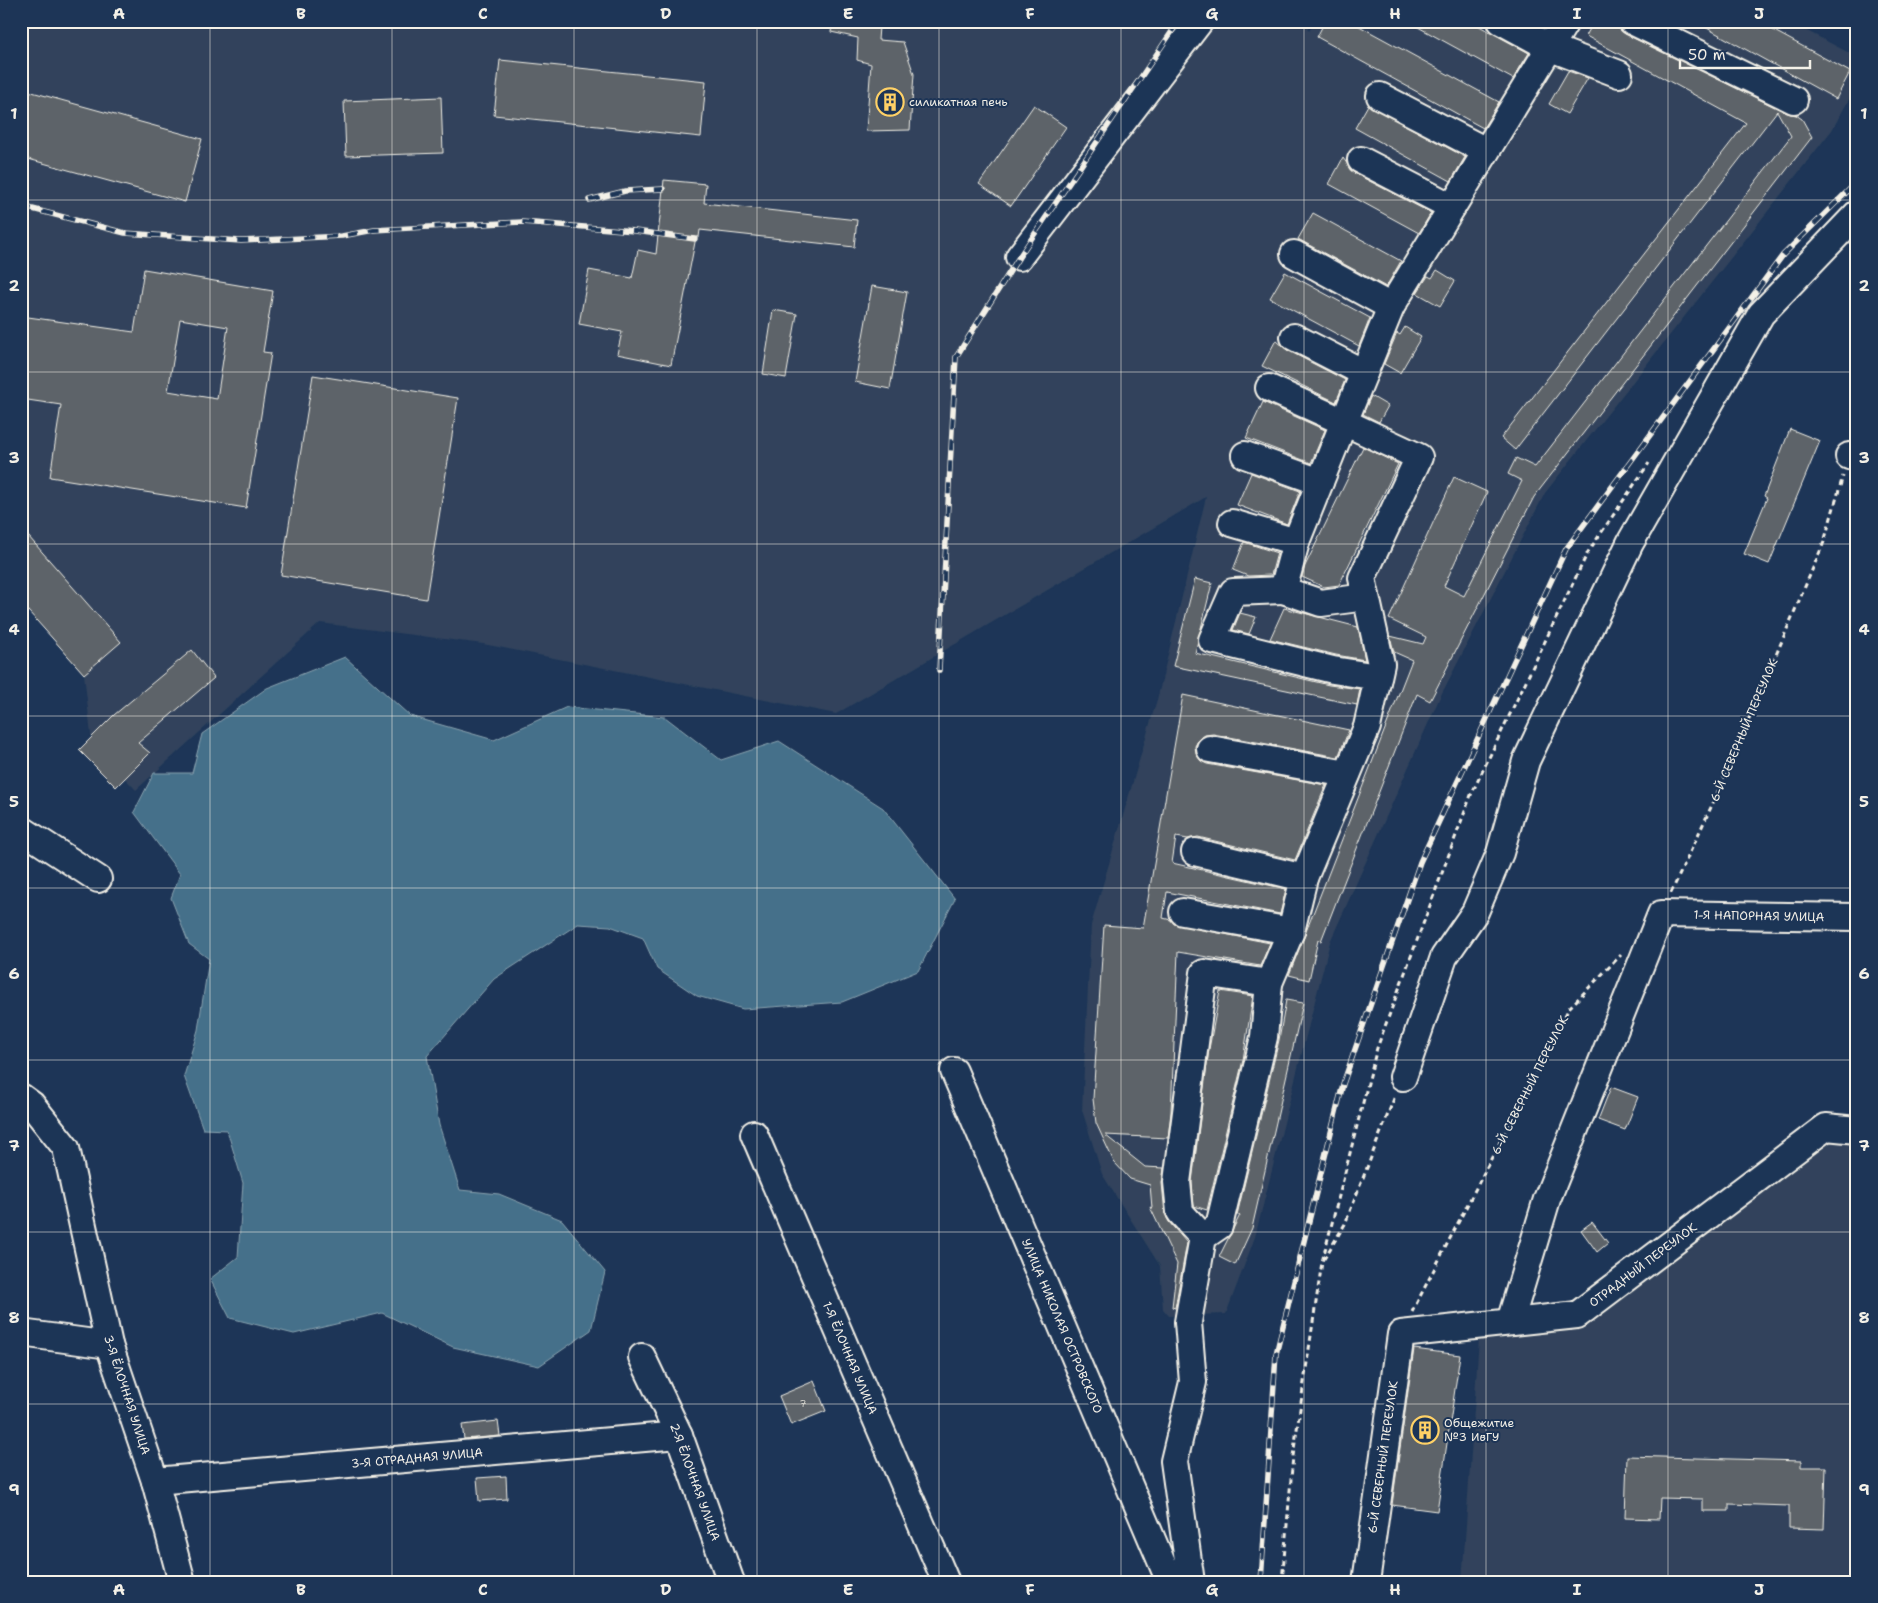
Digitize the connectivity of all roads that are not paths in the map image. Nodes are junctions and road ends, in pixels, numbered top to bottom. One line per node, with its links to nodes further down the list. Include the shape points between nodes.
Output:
1 (1200, 21): 14 (street)
2 (1501, 21): 5 (street)
3 (1566, 21): 5 (street)
4 (1632, 21): 8 (street)
5 (1551, 48): 6 (street); 9 (street)
6 (1619, 74)
7 (1380, 96): 9 (street)
8 (1794, 100)
9 (1486, 151): 11 (street)
10 (1361, 160): 11 (street)
11 (1452, 207): 15 (street)
12 (1857, 214): 38 (street, via 1761,314 1630,543 1526,761 1500,853 1476,912 1444,957)
13 (1294, 254): 15 (street)
14 (1019, 257)
15 (1391, 307): 17 (street)
16 (1294, 337): 17 (street)
17 (1364, 373): 19 (street)
18 (1269, 388): 19 (street)
19 (1344, 422): 21 (street); 25 (street, via 1418,457 1362,578)
20 (1245, 455): 21 (street)
21 (1320, 482): 23 (street)
22 (1232, 523): 23 (street)
23 (1296, 542): 24 (street)
24 (1283, 590): 25 (street, via 1321,603); 26 (street, via 1233,592 1212,640 1333,670)
25 (1366, 597): 26 (street, via 1380,664)
26 (1378, 677): 28 (street, via 1367,727)
27 (1210, 749): 28 (street)
28 (1347, 774): 31 (street)
29 (21, 829): 32 (street)
30 (1195, 852): 31 (street)
31 (1304, 878): 35 (street)
32 (98, 879)
33 (1183, 912): 35 (street)
34 (1857, 917): 43 (street, 1-Я НАПОРНАЯ УЛИЦА, via 1661,914 1547,1199)
35 (1291, 931): 36 (street)
36 (1269, 983): 42 (street, via 1264,1038 1219,1226); 42 (street, via 1204,973 1177,1182 1180,1212)
37 (954, 1071): 53 (street, УЛИЦА НИКОЛАЯ ОСТРОВСКОГО)
38 (1403, 1077)
39 (21, 1097): 46 (street, 3-Я ЁЛОЧНАЯ УЛИЦА, via 32,1105 66,1148)
40 (1857, 1130): 43 (street, ОТРАДНЫЙ ПЕРЕУЛОК, via 1826,1127 1577,1315)
41 (754, 1134): 52 (street, 1-Я ЁЛОЧНАЯ УЛИЦА)
42 (1203, 1237): 54 (street, via 1188,1322 1194,1382 1174,1461)
43 (1510, 1322): 45 (street, ОТРАДНЫЙ ПЕРЕУЛОК)
44 (21, 1332): 46 (street)
45 (1401, 1334): 55 (street, 6-Й СЕВЕРНЫЙ ПЕРЕУЛОК)
46 (109, 1346): 49 (street, 3-Я ЁЛОЧНАЯ УЛИЦА)
47 (642, 1357): 48 (street, 2-Я ЁЛОЧНАЯ УЛИЦА)
48 (679, 1435): 49 (street, 3-Я ОТРАДНАЯ УЛИЦА); 51 (street, 2-Я ЁЛОЧНАЯ УЛИЦА)
49 (155, 1481): 50 (street, 3-Я ЁЛОЧНАЯ УЛИЦА)
50 (182, 1582)
51 (730, 1582)
52 (946, 1582)
53 (1170, 1582)
54 (1192, 1582)
55 (1366, 1582)

